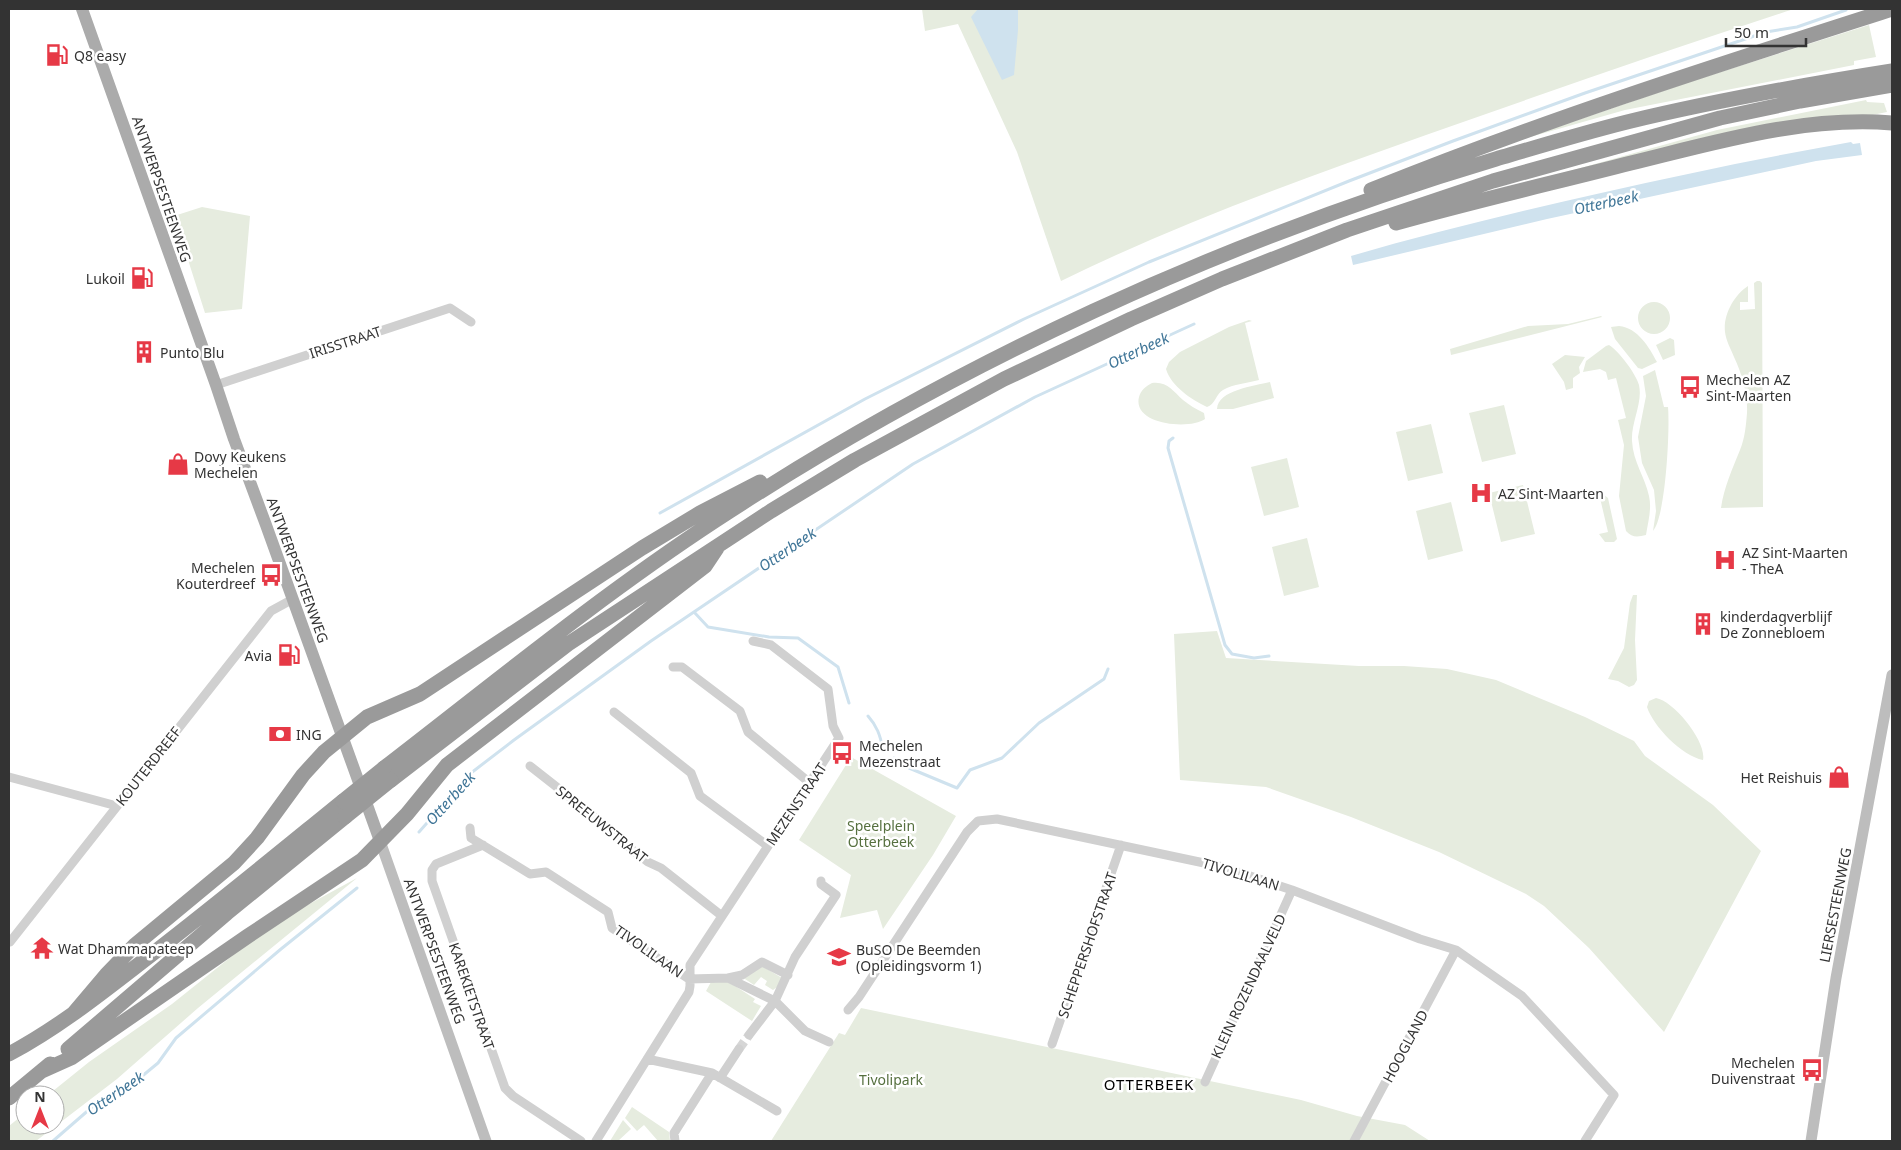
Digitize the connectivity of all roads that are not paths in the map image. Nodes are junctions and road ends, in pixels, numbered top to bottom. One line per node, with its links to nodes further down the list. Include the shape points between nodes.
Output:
1 (82, 9): 8 (main road, ANTWERPSESTEENWEG)
2 (1892, 9): 5 (highway, via 1449,158 1360,194)
3 (1886, 79): 5 (highway, via 1707,104 1626,122 1439,176); 6 (highway, via 1711,121 1493,181)
4 (1892, 123): 6 (highway, via 1838,123 1756,132 1362,233)
5 (1338, 211): 9 (highway, via 1192,268 1082,316 971,371)
6 (1347, 230): 10 (highway, via 1213,283 1004,379 855,460)
7 (471, 322): 8 (street, IRISSTRAAT, via 450,308)
8 (216, 385): 11 (main road, ANTWERPSESTEENWEG)
9 (792, 472): 16 (highway, via 771,476 692,518 420,694 367,717); 18 (highway, via 626,582)
10 (721, 543): 18 (highway, via 568,644); 23 (highway, via 705,566 447,765)
11 (293, 599): 16 (main road, ANTWERPSESTEENWEG); 21 (street, KOUTERDREEF, via 271,611)
12 (753, 641): 20 (street, MEZENSTRAAT, via 771,645 828,689 833,726 839,738)
13 (673, 667): 20 (street, via 682,666 740,711 748,732)
14 (1892, 674): 55 (main road, LIERSESTEENWEG, via 1836,978)
15 (614, 712): 25 (street, via 691,773 700,796)
16 (342, 736): 23 (main road, ANTWERPSESTEENWEG); 37 (highway, via 304,776 234,863 136,945)
17 (530, 766): 29 (street, SPREEUWSTRAAT, via 616,837)
18 (387, 774): 37 (highway, bridge, via 343,801); 44 (highway, bridge, via 345,817)
19 (9, 777): 21 (street)
20 (810, 783): 25 (street, MEZENSTRAAT)
21 (117, 806): 30 (street, KOUTERDREEF)
22 (470, 828): 24 (street, TIVOLILAAN, via 471,838)
23 (380, 841): 44 (highway, via 362,860 71,1058); 49 (main road, ANTWERPSESTEENWEG)
24 (483, 845): 34 (street, TIVOLILAAN, via 530,874 546,872 608,912 612,928); 50 (street, KAREKIETSTRAAT, via 436,864 432,881 505,1088)
25 (768, 846): 29 (street, MEZENSTRAAT)
26 (1121, 846): 28 (street, TIVOLILAAN, via 1223,867); 36 (street, TIVOLILAAN, via 997,819 978,821 967,832); 40 (street, SCHEPPERSHOFSTRAAT)
27 (821, 882): 32 (street, via 836,895 795,957)
28 (1292, 890): 31 (street, TIVOLILAAN); 46 (street, KLEIN ROZENDAALVELD)
29 (722, 916): 34 (street, MEZENSTRAAT, via 690,965)
30 (10, 942)
31 (1456, 950): 53 (street, HOOGLAND); 54 (street, TIVOLILAAN, via 1522,996 1614,1095)
32 (788, 974): 33 (street, via 762,962 742,975); 35 (street)
33 (728, 978): 34 (street); 35 (street)
34 (689, 979): 43 (street, MEZENSTRAAT, via 689,992)
35 (775, 1001): 38 (street); 39 (street, via 805,1031)
36 (848, 1010)
37 (74, 1014): 42 (highway)
38 (749, 1035)
39 (829, 1042)
40 (1052, 1044)
41 (739, 1049): 45 (street)
42 (9, 1054)
43 (647, 1059): 45 (street); 51 (street)
44 (42, 1070): 47 (highway)
45 (716, 1076): 48 (street); 52 (street, via 674,1133)
46 (1205, 1082)
47 (9, 1098)
48 (777, 1112)
49 (486, 1141)
50 (581, 1141)
51 (596, 1141)
52 (675, 1141)
53 (1354, 1141)
54 (1584, 1141)
55 (1811, 1141)

